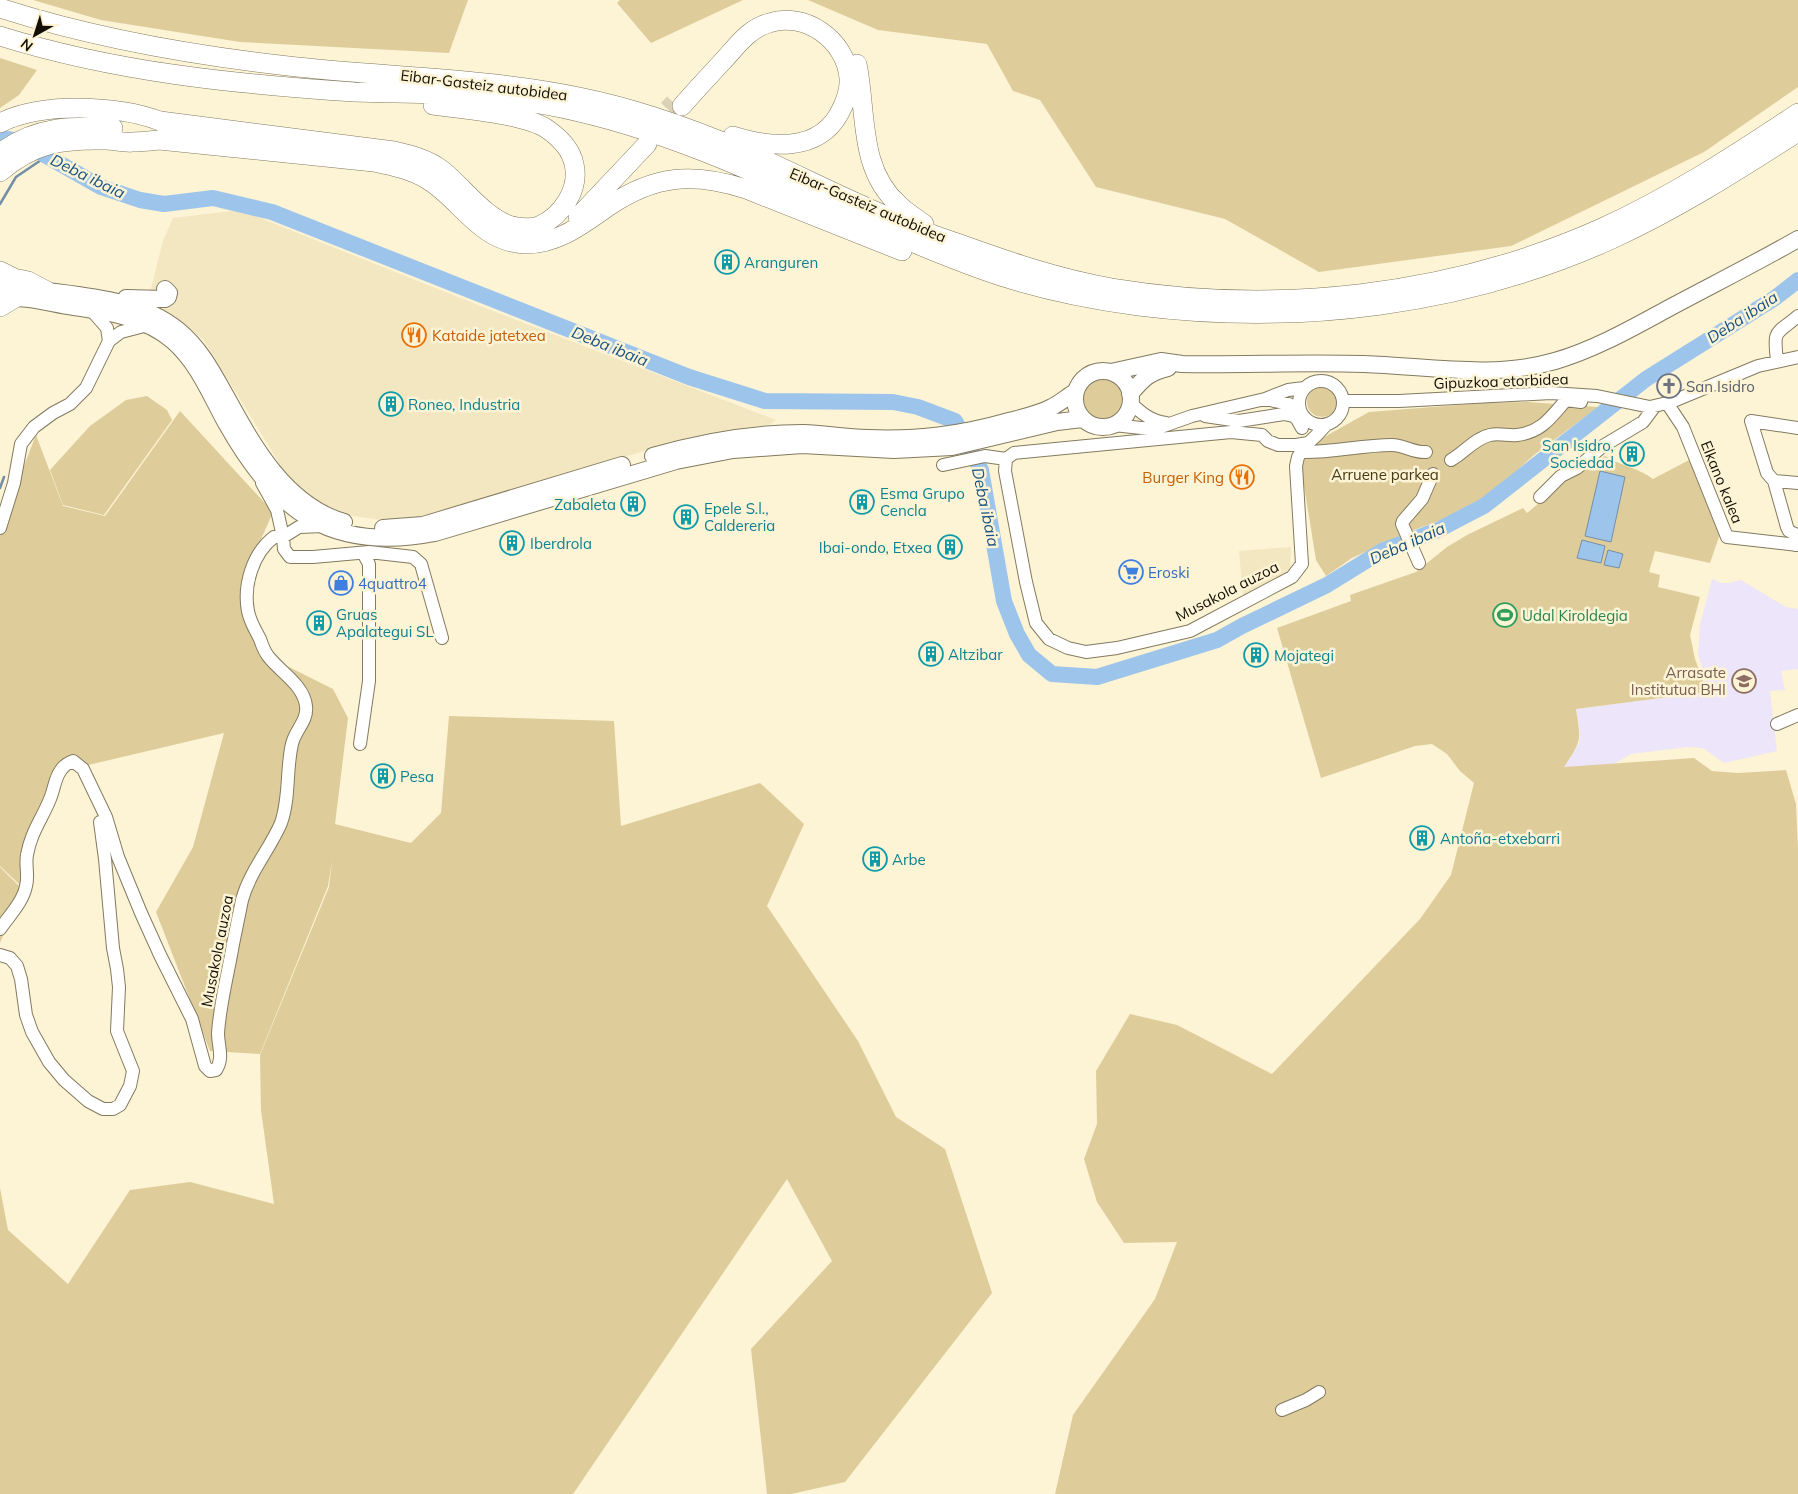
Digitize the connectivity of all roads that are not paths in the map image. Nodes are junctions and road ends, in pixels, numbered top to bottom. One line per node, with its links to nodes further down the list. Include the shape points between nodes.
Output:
1 (0, 8): 4 (highway, Eibar-Gasteiz autobidea, via 88,34 175,50 293,67 530,88)
2 (0, 36): 3 (highway, Eibar-Gasteiz autobidea, via 143,70 221,81)
3 (358, 92): 14 (highway, via 494,114 545,127 569,151 575,177 567,201); 23 (highway, Eibar-Gasteiz autobidea, via 439,94 529,102 627,124 735,163 910,243 1047,290)
4 (631, 110): 15 (highway, Eibar-Gasteiz autobidea, via 679,124 740,149 913,228); 15 (highway, via 686,120 754,142 784,145 805,141 822,133 844,106 849,78 845,60 831,40 811,25 799,21 769,23 742,39 678,105 729,38 749,23 775,12 813,15 839,33 856,61 868,154 880,180 898,205)
5 (1798, 113): 15 (highway, Eibar-Gasteiz autobidea, via 1688,184 1599,229 1539,253 1479,271 1349,296 1285,300 1214,299 1110,287 1055,275)
6 (51, 120): 7 (highway, via 30,112); 9 (highway); 10 (highway, via 115,128); 12 (highway); 14 (highway, via 75,108 120,111 143,114 160,121 394,150 422,158 442,170 502,222)
7 (0, 123)
8 (1798, 132): 23 (highway, Eibar-Gasteiz autobidea, via 1658,217 1545,266 1482,285 1352,310 1284,314 1217,314)
9 (0, 140)
10 (159, 140): 13 (highway, via 66,140 30,152); 14 (highway, via 398,167 429,180 468,217 494,236 525,244)
11 (643, 143): 14 (highway, via 575,208 548,225)
12 (0, 153)
13 (0, 172)
14 (544, 232): 23 (highway, via 573,231 643,187 702,178 746,189 975,277 1066,300)
15 (943, 238)
16 (1798, 239): 30 (main road, via 1607,341 1556,361 1530,367 1451,370 1377,364)
17 (0, 271): 20 (highway)
18 (0, 283): 20 (main road)
19 (165, 289): 21 (main road, via 169,293 165,299)
20 (47, 291): 21 (main road)
21 (71, 295): 49 (main road, via 135,307 178,330 207,362 250,438 281,480 316,510 358,525 400,528 423,525 678,448 729,438 801,433)
22 (5, 302): 24 (main road)
23 (1104, 302)
24 (86, 309): 26 (main road); 27 (street, via 108,328)
25 (1798, 317): 29 (street, via 1778,332)
26 (148, 325): 27 (street, via 121,332); 54 (main road, via 172,340 186,355)
27 (110, 341): 61 (street, via 86,388 70,404 34,427 21,444 14,483)
28 (1798, 357): 29 (street, Gipuzkoa etorbidea)
29 (1777, 360): 38 (street, Gipuzkoa etorbidea)
30 (1182, 364): 31 (main road, via 1162,361); 35 (main road, via 1152,372 1141,381)
31 (1111, 372): 33 (main road, via 1090,373 1078,383); 35 (main road, via 1127,384)
32 (1304, 388): 36 (street, via 1288,390); 37 (street, via 1325,381 1337,387); 42 (street, via 1299,399)
33 (1075, 392): 41 (main road, via 1074,402); 48 (main road)
34 (1584, 395): 37 (street, Gipuzkoa etorbidea, via 1551,392); 39 (street, Gipuzkoa etorbidea); 53 (street, via 1583,402 1566,400 1536,431 1490,435)
35 (1131, 398): 43 (street, via 1149,418); 45 (main road, via 1125,416)
36 (1266, 399): 40 (street); 42 (street, via 1289,404)
37 (1344, 401): 44 (street, via 1338,418)
38 (1668, 403): 39 (street, Gipuzkoa etorbidea); 63 (street, Elkano kalea, via 1682,427 1727,537)
39 (1655, 406): 59 (street, via 1643,422 1561,476)
40 (1200, 415): 42 (street, via 1239,421 1284,414); 43 (street)
41 (1082, 419): 45 (main road, via 1097,427); 48 (main road, via 1056,422)
42 (1302, 419): 44 (street, via 1314,424); 47 (street, via 1298,435 1292,439)
43 (1168, 423): 45 (street, via 1158,428)
44 (1327, 424): 50 (street)
45 (1114, 425)
46 (1798, 428): 57 (street, via 1751,421 1767,473)
47 (1262, 435): 50 (street, via 1278,445); 52 (street, via 1232,432 1089,445 1014,453)
48 (984, 442): 49 (main road); 52 (street); 55 (street)
49 (935, 443): 60 (main road, via 894,450 802,445 733,450 676,461 435,534 408,538 355,536)
50 (1304, 447): 51 (street, via 1328,452 1393,445 1417,453); 52 (street, Musakola auzoa, via 1296,466 1302,564 1292,576 1190,632 1086,652 1049,639 1036,623 1005,471)
51 (1426, 452)
52 (1006, 459)
53 (1451, 460)
54 (251, 461): 60 (main road, via 290,505); 62 (street, via 277,510)
55 (946, 464)
56 (1433, 474): 65 (street, via 1422,499 1403,521 1404,531)
57 (1774, 481): 58 (street); 63 (street, via 1787,527 1795,534)
58 (1798, 483)
59 (1540, 498)
60 (324, 526): 62 (street, Musakola auzoa, via 299,527)
61 (0, 528)
62 (284, 537): 64 (street, via 284,550 290,557); 70 (street, Musakola auzoa, via 274,537 268,542 251,569 246,599 252,624 266,652 300,691 306,703 306,713 292,742 281,823 253,871 242,901 220,1020 220,1058 214,1071 205,1066 192,1019 146,923)
63 (1796, 545)
64 (363, 553): 66 (street, via 413,557 420,564); 69 (street, via 369,564 370,655)
65 (1418, 559)
66 (442, 638)
67 (1798, 715): 68 (street)
68 (1777, 724)
69 (360, 744)
70 (102, 810): 71 (street, Musakola auzoa, via 83,769 73,761 66,764 31,839 26,858 26,886 21,900); 72 (street, Musakola auzoa, via 100,820 118,978 117,1031 133,1071 130,1086 120,1105 103,1109 88,1101 49,1062 26,1015 22,979 17,966 10,958)
71 (0, 929)
72 (0, 955)
73 (1319, 1392): 74 (street)
74 (1282, 1410)

